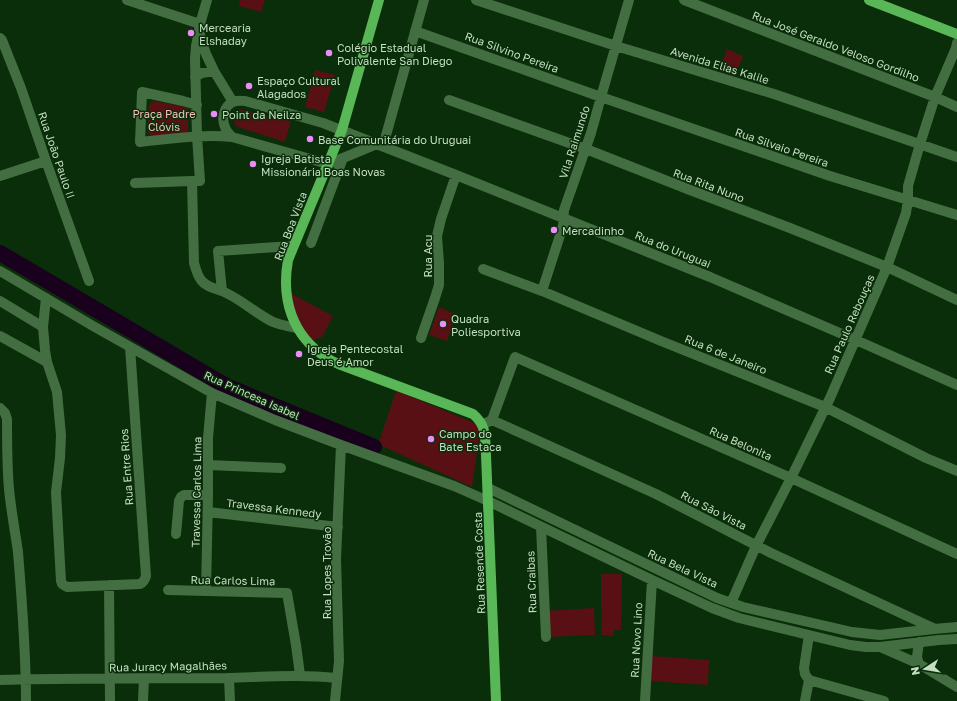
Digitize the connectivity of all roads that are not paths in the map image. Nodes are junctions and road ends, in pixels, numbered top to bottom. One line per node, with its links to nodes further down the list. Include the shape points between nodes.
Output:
1 (127, 0): 9 (street)
2 (207, 0): 9 (street)
3 (379, 0): 23 (main road, Rua Boa Vista)
4 (424, 0): 10 (street)
5 (476, 0): 14 (street, Avenida Elias Kalile)
6 (629, 0): 14 (street, Vila Raimundo)
7 (684, 0): 18 (street, Rua José Geraldo Veloso Gordilho)
8 (870, 0): 11 (main road)
9 (199, 27): 15 (street, via 206,54); 16 (street)
10 (415, 31): 17 (street, Rua Silvino Pereira); 27 (street)
11 (957, 34)
12 (0, 38): 31 (street, Rua João Paulo II, via 21,88)
13 (957, 43): 18 (street, Rua Paulo Rebouças)
14 (616, 46): 17 (street, Vila Raimundo); 26 (street, Avenida Elias Kalile, via 774,94)
15 (214, 71): 16 (street); 20 (street)
16 (195, 77): 21 (street)
17 (600, 97): 28 (street, Vila Raimundo); 37 (street, Rua Silvaio Pereira, via 830,176)
18 (935, 97): 22 (street, Rua José Geraldo Veloso Gordilho); 26 (street, Rua Paulo Rebouças)
19 (449, 100): 28 (street, Rua Rita Nuno)
20 (233, 102): 23 (street, Rua do Uruguai, via 245,101); 25 (street, via 223,113 226,131)
21 (197, 105): 24 (street); 24 (street, via 142,92 140,142)
22 (957, 107)
23 (342, 130): 27 (street, Rua do Uruguai); 32 (main road, Rua Boa Vista)
24 (197, 136): 25 (street); 35 (street, via 200,181)
25 (232, 137): 32 (street)
26 (920, 144): 29 (street, Avenida Elias Kalile); 37 (street, Rua Paulo Rebouças, via 908,186)
27 (380, 145): 30 (street); 33 (street, Rua do Uruguai)
28 (586, 150): 39 (street, Vila Raimundo, via 564,210); 42 (street, Rua Rita Nuno)
29 (957, 157)
30 (343, 158): 32 (street); 40 (street)
31 (46, 161): 34 (street); 45 (street, Rua João Paulo II)
32 (328, 164): 41 (main road, Rua Boa Vista)
33 (456, 175): 39 (street, Rua do Uruguai); 54 (street, Rua Acu, via 437,236 439,285)
34 (0, 176)
35 (192, 181): 36 (street); 46 (street, via 196,271 204,284)
36 (136, 183)
37 (908, 199): 38 (street, Rua Silvaio Pereira); 42 (street, Rua Paulo Rebouças, via 906,213)
38 (957, 215)
39 (564, 218): 47 (street, Vila Raimundo); 55 (street, Rua do Uruguai)
40 (311, 243)
41 (293, 246): 46 (street, via 218,251); 52 (main road, Rua Boa Vista, via 288,260 286,285 290,314)
42 (887, 267): 49 (street, Rua Rita Nuno); 55 (street, Rua Paulo Rebouças)
43 (483, 269): 47 (street, Rua 6 de Janeiro)
44 (0, 271): 48 (street, Rua Princesa Isabel)
45 (89, 281)
46 (222, 291): 52 (street, via 274,322)
47 (542, 291): 60 (street, Rua 6 de Janeiro)
48 (46, 298): 51 (street); 56 (street, Rua Princesa Isabel)
49 (957, 300)
50 (0, 301): 51 (street)
51 (43, 327): 57 (street)
52 (296, 328): 63 (main road, Rua Boa Vista, via 327,358 473,414)
53 (0, 336): 57 (street)
54 (421, 338)
55 (856, 340): 58 (street, Rua do Uruguai); 60 (street, Rua Paulo Rebouças)
56 (130, 347): 59 (street, Rua Princesa Isabel); 79 (street, Rua Entre Rios, via 146,576 140,584)
57 (47, 362): 79 (street, via 57,392 61,436 56,492 61,581 67,587)
58 (957, 385)
59 (212, 393): 64 (street, Rua Princesa Isabel); 65 (street, Travessa Carlos Lima)
60 (825, 407): 67 (street, Rua 6 de Janeiro, via 926,458); 68 (street, Rua Paulo Rebouças)
61 (0, 408): 97 (street, via 7,419 7,466 20,574)
62 (492, 420): 63 (street); 68 (street, Rua Belonita, via 515,357); 76 (street, Rua São Vista, via 656,494)
63 (482, 424): 69 (main road, Rua Resende Costa)
64 (341, 445): 71 (street, Rua Princesa Isabel); 73 (street, Rua Lopes Trovão)
65 (208, 465): 66 (street); 70 (street, Travessa Carlos Lima)
66 (281, 468)
67 (957, 470)
68 (791, 478): 76 (street, Rua Paulo Rebouças); 77 (street, Rua Belonita)
69 (488, 488): 71 (main road, Rua Resende Costa); 82 (street, Rua Bela Vista)
70 (208, 495): 72 (street, Travessa Carlos Lima); 75 (street, via 181,497)
71 (488, 501): 74 (street); 105 (main road, Rua Resende Costa)
72 (208, 512): 73 (street, Travessa Kennedy); 81 (street, Travessa Carlos Lima)
73 (338, 527): 94 (street, Rua Lopes Trovão)
74 (541, 527): 78 (street); 86 (street, Rua Craibas)
75 (176, 534)
76 (756, 546): 82 (street, Rua Paulo Rebouças); 84 (street, Rua São Vista)
77 (957, 554)
78 (652, 580): 85 (street, via 739,618); 106 (street, Rua Novo Lino)
79 (109, 585): 95 (street)
80 (168, 590): 81 (street, Rua Carlos Lima)
81 (206, 591): 91 (street, Rua Carlos Lima, via 287,594)
82 (732, 603): 84 (street, Rua Bela Vista, via 852,632 880,634)
83 (957, 627): 84 (street, Rua Bela Vista)
84 (934, 629)
85 (809, 635): 89 (street, via 850,645); 98 (street, via 804,668)
86 (546, 637)
87 (957, 639): 88 (street)
88 (919, 642): 89 (street); 90 (street)
89 (880, 647): 90 (street)
90 (919, 664): 99 (street)
91 (300, 676): 93 (street, Rua Juracy Magalhães); 94 (street, Rua Juracy Magalhães)
92 (144, 678): 93 (street, Rua Juracy Magalhães); 95 (street, Rua Juracy Magalhães); 102 (street)
93 (229, 678): 103 (street)
94 (336, 678): 104 (street, Rua Lopes Trovão)
95 (110, 679): 97 (street, Rua Juracy Magalhães); 101 (street)
96 (0, 680): 97 (street, Rua Juracy Magalhães)
97 (26, 680): 100 (street)
98 (809, 680): 107 (street); 108 (street)
99 (957, 686)
100 (26, 701)
101 (110, 701)
102 (143, 701)
103 (230, 701)
104 (335, 701)
105 (496, 701)
106 (645, 701)
107 (806, 701)
108 (884, 701)

